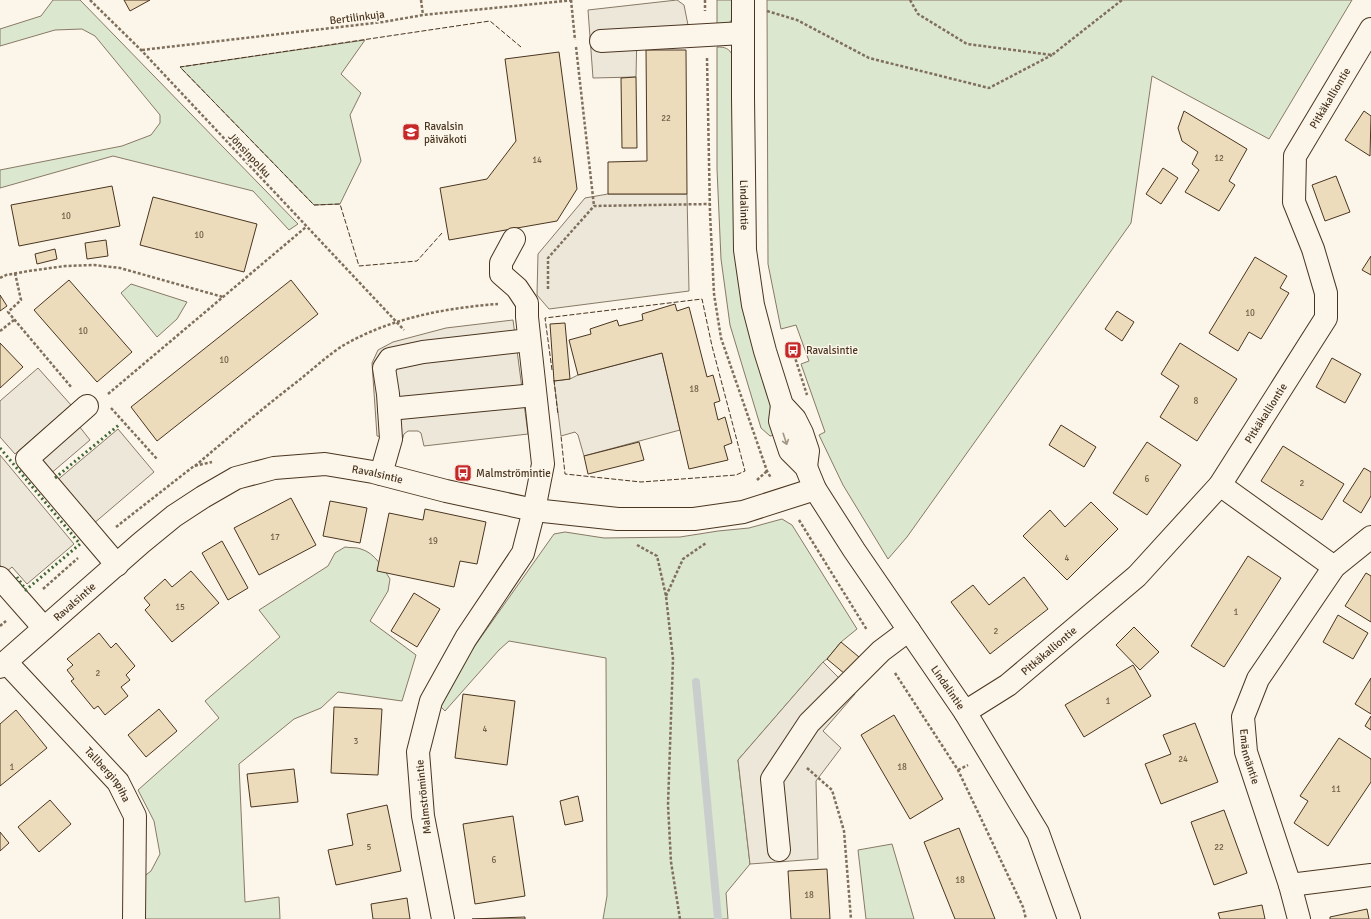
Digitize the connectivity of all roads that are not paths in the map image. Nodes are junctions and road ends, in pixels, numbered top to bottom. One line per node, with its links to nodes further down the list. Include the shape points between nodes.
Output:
1 (743, 2): 3 (street, Lindalintie)
2 (1371, 29): 11 (street, Pitkäkalliontie, via 1295,156 1294,202 1313,249 1326,292 1326,318)
3 (743, 33): 4 (street); 12 (street, Lindalintie, via 745,250 753,305 782,404 780,421 785,440 790,451 806,467)
4 (601, 41)
5 (514, 239): 6 (street, Malmströmintie, via 501,263 501,274 517,288 527,303)
6 (529, 340): 7 (street, Malmströmintie); 9 (street, via 423,352 390,359 384,368)
7 (535, 395): 9 (street); 13 (street, Malmströmintie, via 543,464)
8 (95, 402): 15 (street, via 27,459)
9 (389, 409): 10 (street, via 391,438)
10 (381, 474): 13 (street, Ravalsintie); 15 (street, Ravalsintie, via 324,464 274,468 236,478 174,516)
11 (1220, 485): 16 (street); 21 (street, Pitkäkalliontie, via 1137,576 1008,685)
12 (815, 489): 13 (street, Ravalsintie, via 743,512 694,519 618,519); 19 (street, Lindalintie)
13 (534, 510): 26 (street, Malmströmintie, via 523,553 466,638 431,700 418,752 423,816)
14 (1371, 537): 16 (street, Emännäntie)
15 (117, 565): 18 (street, Ravalsintie)
16 (1334, 567): 24 (street, Emännäntie, via 1258,679 1244,717 1246,752)
17 (0, 578): 18 (street)
18 (44, 628): 20 (street, Ravalsintie)
19 (909, 630): 21 (street, Lindalintie); 22 (street, via 881,651 809,722 772,779)
20 (3, 664): 25 (street, Tallberginpiha, via 118,782 135,816)
21 (965, 712): 27 (street, Lindalintie, via 1038,833)
22 (779, 850)
23 (1371, 875): 24 (street)
24 (1290, 885): 28 (street, Emännäntie)
25 (134, 919)
26 (444, 919)
27 (1069, 919)
28 (1299, 919)

